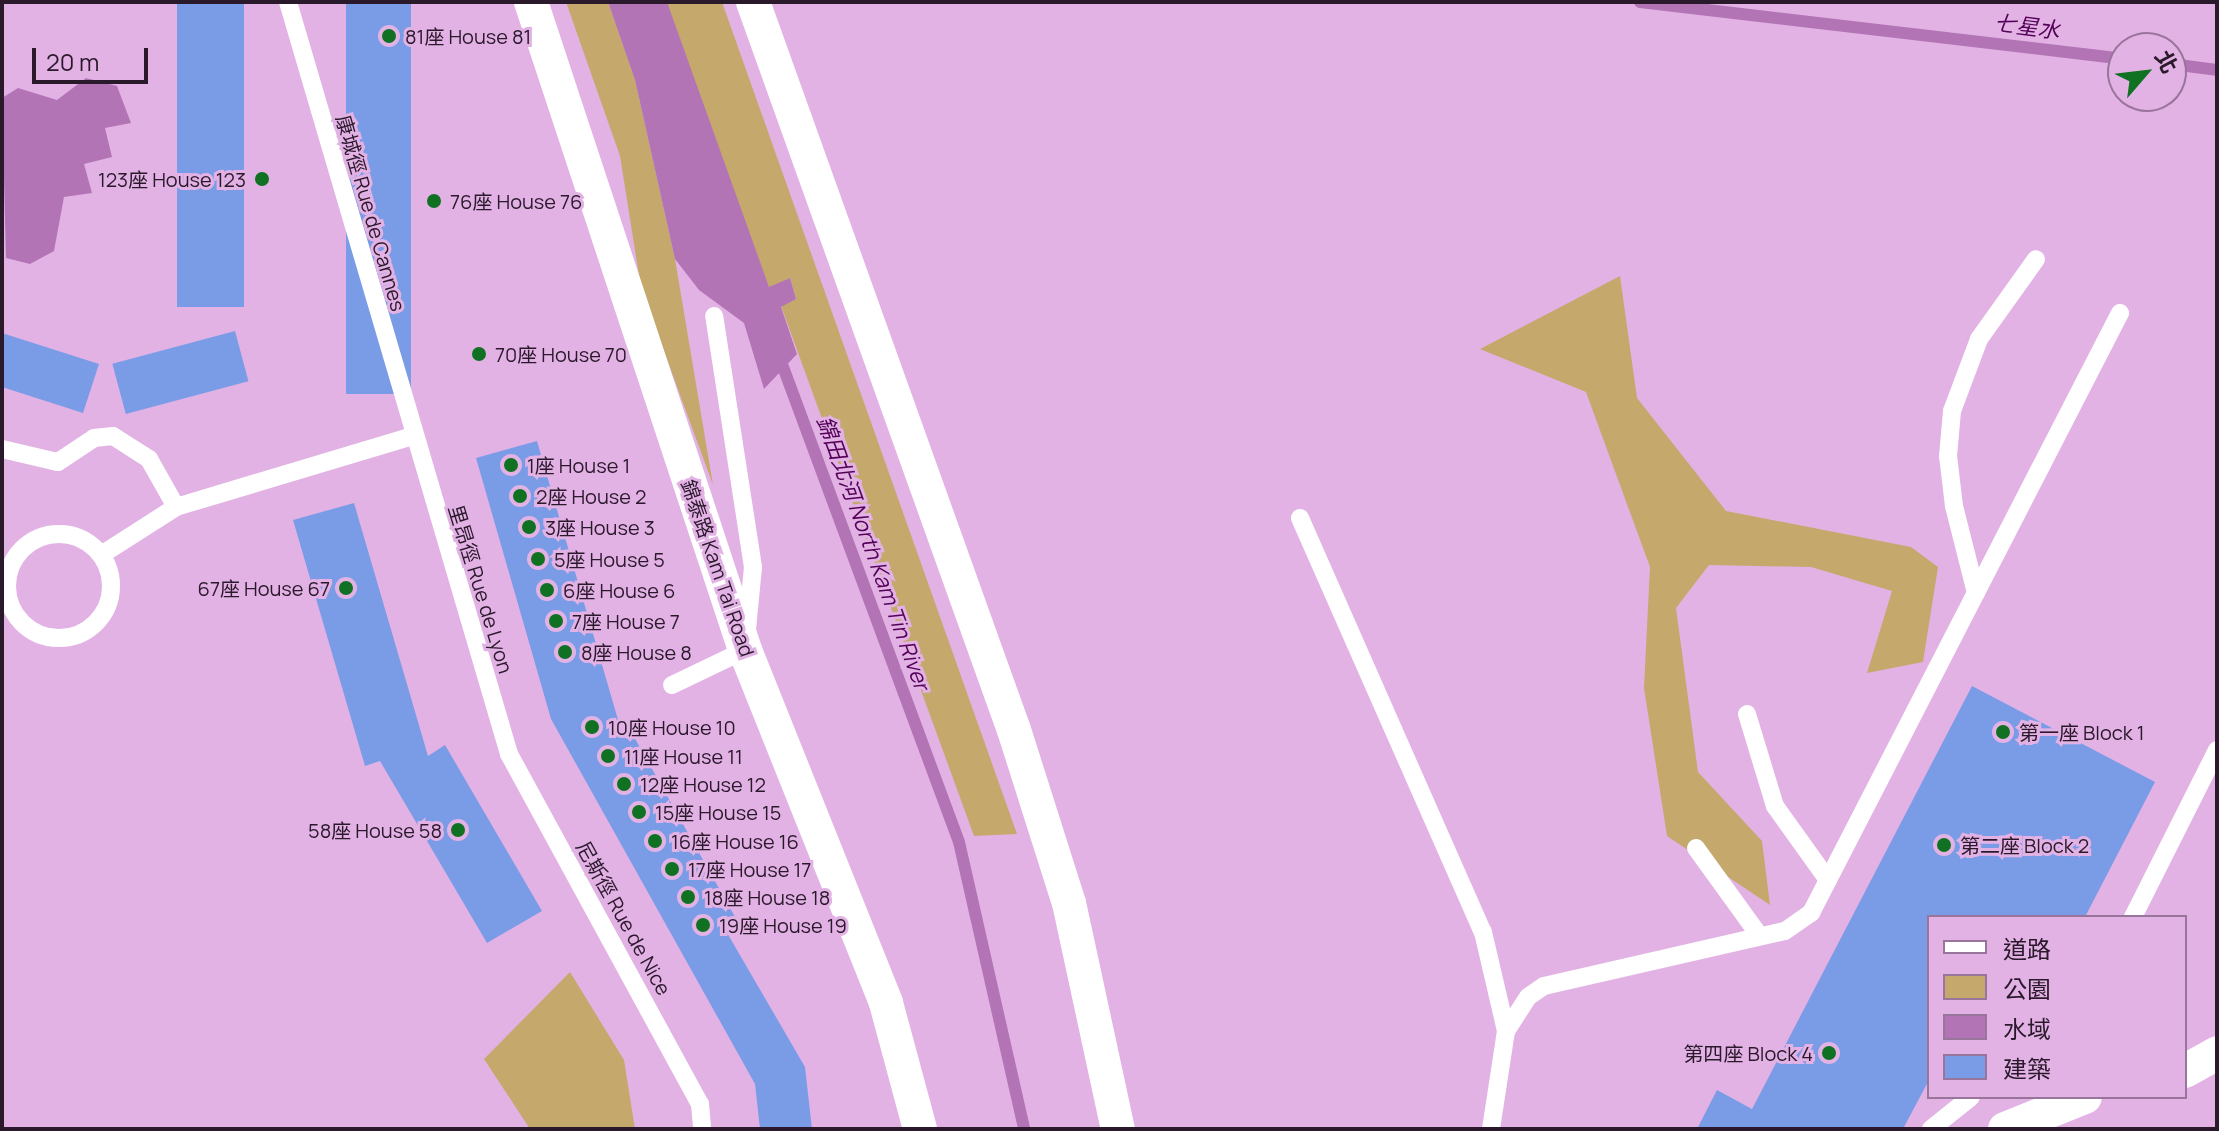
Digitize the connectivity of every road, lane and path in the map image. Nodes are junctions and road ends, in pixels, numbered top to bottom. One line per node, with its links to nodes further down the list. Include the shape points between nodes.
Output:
1 (288, 2): 7 (lane, 康城徑 Rue de Cannes)
2 (531, 2): 14 (street, 錦泰路 Kam Tai Road)
3 (753, 2): 30 (street, via 1014,730 1069,903)
4 (2036, 259): 12 (lane, via 1979,339 1952,411 1948,456 1954,506)
5 (2120, 313): 12 (lane)
6 (714, 316): 14 (lane, via 753,567)
7 (412, 436): 9 (lane); 18 (lane, 里昂徑 Rue de Lyon)
8 (2, 449): 9 (lane, via 58,462 94,438 113,436 149,459)
9 (176, 507): 11 (lane)
10 (1300, 518): 23 (lane, via 1483,932)
11 (101, 555): 13 (lane, via 72,535 37,538 12,562); 13 (lane, via 109,571 109,604 88,631 73,638 39,636)
12 (1976, 593): 20 (lane)
13 (8, 617)
14 (745, 650): 15 (lane); 29 (street, 錦泰路 Kam Tai Road, via 886,1003)
15 (672, 685)
16 (1747, 714): 20 (lane, via 1775,806)
17 (2217, 750): 21 (lane)
18 (509, 754): 28 (lane, 尼斯徑 Rue de Nice, via 700,1104)
19 (1696, 848): 22 (lane)
20 (1828, 880): 22 (lane, via 1811,913 1798,923)
21 (2134, 915)
22 (1759, 935): 23 (lane, via 1561,977 1528,997)
23 (1506, 1031): 31 (lane)
24 (2217, 1053): 25 (street)
25 (2187, 1070)
26 (1968, 1099): 32 (lane)
27 (2080, 1099): 33 (street)
28 (702, 1129)
29 (920, 1129)
30 (1118, 1129)
31 (1491, 1129)
32 (1931, 1129)
33 (2005, 1129)

